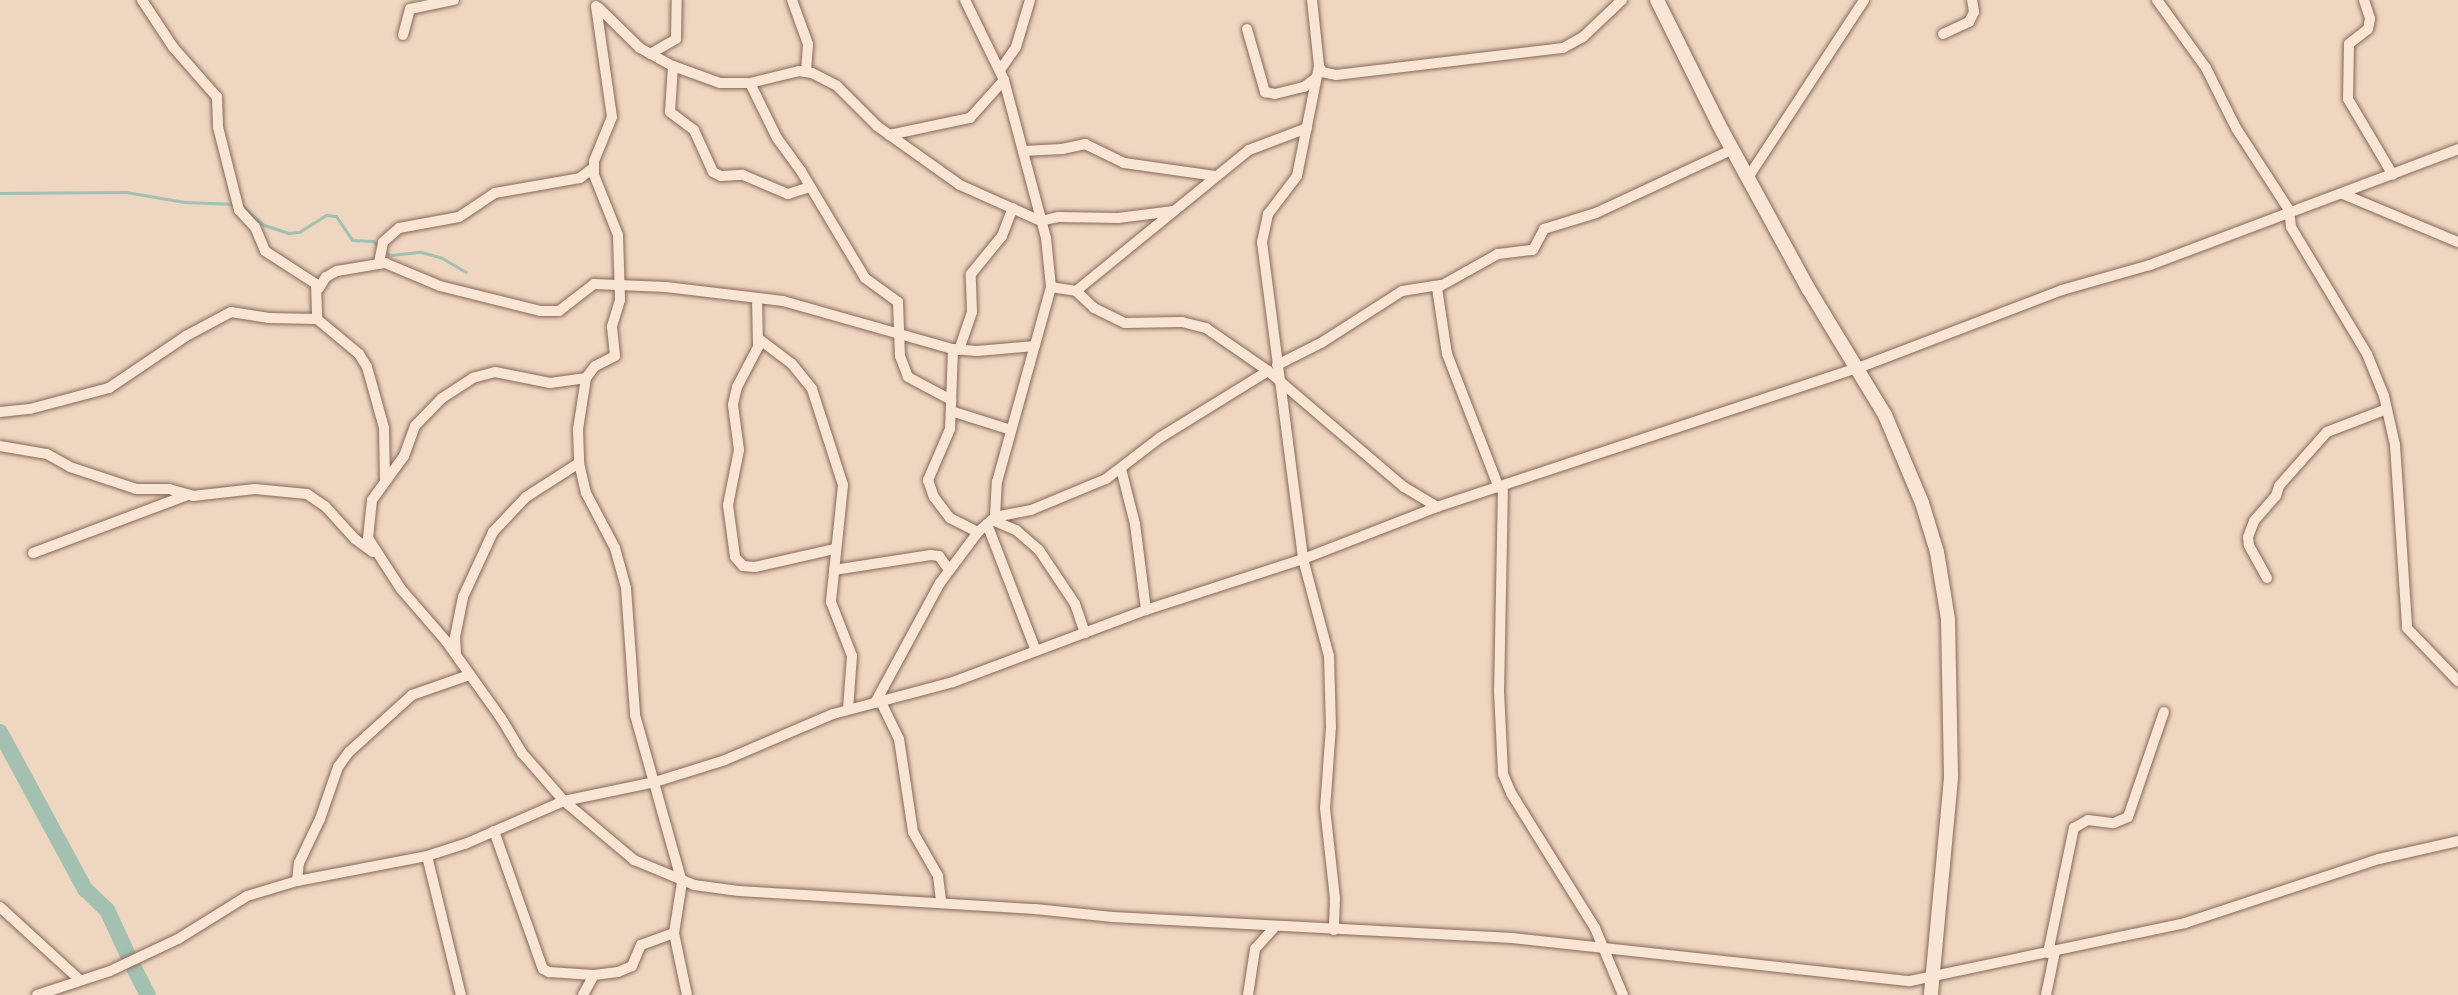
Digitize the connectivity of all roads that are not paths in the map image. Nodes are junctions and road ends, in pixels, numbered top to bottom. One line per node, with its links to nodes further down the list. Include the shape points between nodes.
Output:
1 (142, 0): 44 (street, via 173,47 217,97 218,127 239,210 255,227 265,251)
2 (454, 0): 17 (street, via 410,9)
3 (677, 0): 18 (street, via 676,39)
4 (792, 0): 20 (street, via 808,44)
5 (965, 0): 22 (street)
6 (1030, 0): 22 (street)
7 (1312, 0): 21 (street)
8 (1622, 0): 21 (street, via 1583,37 1563,48 1336,75)
9 (1657, 0): 26 (street)
10 (1864, 0): 32 (street)
11 (1972, 0): 16 (street, via 1969,22)
12 (2157, 0): 36 (street, via 2206,68 2236,128)
13 (2364, 0): 30 (street, via 2370,19 2368,29 2349,44 2348,99)
14 (595, 3): 18 (street, via 631,42); 29 (street, via 612,117)
15 (1247, 29): 21 (street, via 1265,92 1304,87)
16 (1943, 34)
17 (403, 35)
18 (650, 54): 19 (street)
19 (673, 66): 23 (street, via 720,83); 33 (street, via 670,112 694,130 713,172 743,175 788,194)
20 (806, 71): 23 (street); 25 (street, via 837,86)
21 (1318, 71): 24 (street)
22 (1002, 75): 25 (street, via 970,118); 28 (street)
23 (750, 83): 33 (street, via 777,138)
24 (1307, 128): 31 (street, via 1259,144); 52 (street, via 1297,176 1271,207 1263,231)
25 (889, 135): 35 (street, via 960,185)
26 (1733, 149): 32 (street); 42 (street, via 1596,213 1544,229 1533,250 1498,254)
27 (2458, 149): 30 (street)
28 (1023, 151): 31 (street, via 1085,144 1124,163); 38 (street)
29 (594, 167): 40 (street, via 580,178 495,193 459,217 399,228 383,242); 41 (street, via 597,188 618,235)
30 (2393, 175): 34 (street)
31 (1215, 176): 37 (street)
32 (1749, 176): 53 (street)
33 (810, 187): 48 (street, via 870,285 898,302)
34 (2343, 194): 36 (street); 39 (street)
35 (1013, 208): 38 (street); 51 (street, via 1002,236 971,274 972,312)
36 (2289, 210): 53 (street); 57 (street, via 2291,227 2367,354)
37 (1174, 211): 38 (street); 45 (street)
38 (1041, 221): 43 (street)
39 (2458, 242)
40 (379, 263): 41 (street, via 440,286 549,312 569,306 594,284); 44 (street, via 337,271)
41 (619, 284): 46 (street); 54 (street, via 612,327 615,356 595,366)
42 (1441, 285): 52 (street, via 1402,291); 64 (street, via 1436,296 1447,354)
43 (1051, 287): 45 (street); 50 (street)
44 (319, 288): 47 (street)
45 (1076, 291): 52 (street, via 1094,308 1125,323 1182,322 1206,328)
46 (757, 298): 48 (street); 49 (street)
47 (317, 319): 58 (street, via 231,312 109,388); 63 (street, via 359,354 374,383 386,442)
48 (900, 333): 51 (street); 56 (street, via 902,368 908,377)
49 (759, 339): 69 (street, via 792,364 817,400 843,485); 69 (street, via 756,356 734,395 739,450 728,505 735,557 743,566 755,567)
50 (1035, 346): 51 (street); 59 (street)
51 (956, 350): 56 (street)
52 (1272, 368): 55 (street); 62 (street, via 1161,437)
53 (1858, 368): 64 (street); 102 (street, via 1885,415 1922,503 1948,619 1951,778)
54 (586, 378): 61 (street); 63 (street, via 550,383 502,372 473,378 420,419)
55 (1280, 381): 66 (street, via 1404,487); 72 (street)
56 (951, 405): 59 (street); 68 (street, via 941,456 929,472 930,488 950,518)
57 (2387, 409): 75 (street, via 2327,432 2254,521 2249,545); 81 (street, via 2395,445 2407,628)
58 (0, 412)
59 (1011, 430): 67 (street)
60 (0, 446): 65 (street, via 47,454 125,486)
61 (579, 463): 79 (street, via 526,497 493,532 463,597); 85 (street, via 586,493 622,571 630,609 633,704)
62 (1121, 469): 67 (street, via 1038,508); 76 (street, via 1135,524)
63 (385, 482): 71 (street, via 372,500 367,521)
64 (1501, 487): 66 (street); 98 (street, via 1503,774)
65 (187, 495): 70 (street); 71 (street, via 255,489 307,494)
66 (1437, 507): 72 (street)
67 (991, 520): 68 (street); 77 (street, via 1016,530 1039,550 1075,604); 78 (street)
68 (978, 532): 74 (street)
69 (835, 549): 73 (street)
70 (33, 553)
71 (374, 553): 79 (street)
72 (1303, 559): 76 (street); 96 (street, via 1327,645 1332,689 1325,808)
73 (834, 570): 74 (street, via 931,555 939,556); 83 (street, via 833,610 853,666)
74 (949, 570): 82 (street)
75 (2267, 578)
76 (1146, 610): 77 (street)
77 (1085, 633): 78 (street)
78 (1036, 651): 82 (street, via 953,682)
79 (457, 655): 80 (street)
80 (469, 675): 86 (street, via 522,753); 90 (street, via 412,695 349,752 299,863)
81 (2458, 681)
82 (878, 702): 83 (street); 92 (street, via 899,739 913,832 938,876)
83 (848, 709): 85 (street, via 725,760)
84 (2164, 712): 100 (street, via 2128,817 2114,823 2088,820 2074,828)
85 (655, 782): 86 (street); 91 (street)
86 (564, 801): 87 (street); 91 (street, via 634,860)
87 (494, 831): 89 (street); 101 (street, via 543,969)
88 (2458, 841): 100 (street, via 2379,859 2185,923)
89 (427, 856): 90 (street); 105 (street)
90 (297, 881): 103 (street, via 247,896 178,939)
91 (682, 882): 92 (street, via 739,891); 97 (street)
92 (941, 902): 94 (street)
93 (0, 907): 103 (street)
94 (1245, 925): 95 (street); 99 (street, via 1253,933)
95 (1276, 926): 96 (street); 99 (street)
96 (1334, 930): 98 (street)
97 (674, 933): 101 (street, via 641,945 632,966); 107 (street)
98 (1603, 946): 102 (street, via 1803,972 1910,981); 109 (street)
99 (1255, 949): 108 (street)
100 (2052, 952): 102 (street); 111 (street)
101 (594, 975): 106 (street)
102 (1934, 976): 110 (street)
103 (80, 980): 104 (street)
104 (37, 995)
105 (461, 995)
106 (583, 995)
107 (687, 995)
108 (1248, 995)
109 (1623, 995)
110 (1931, 995)
111 (2046, 995)

